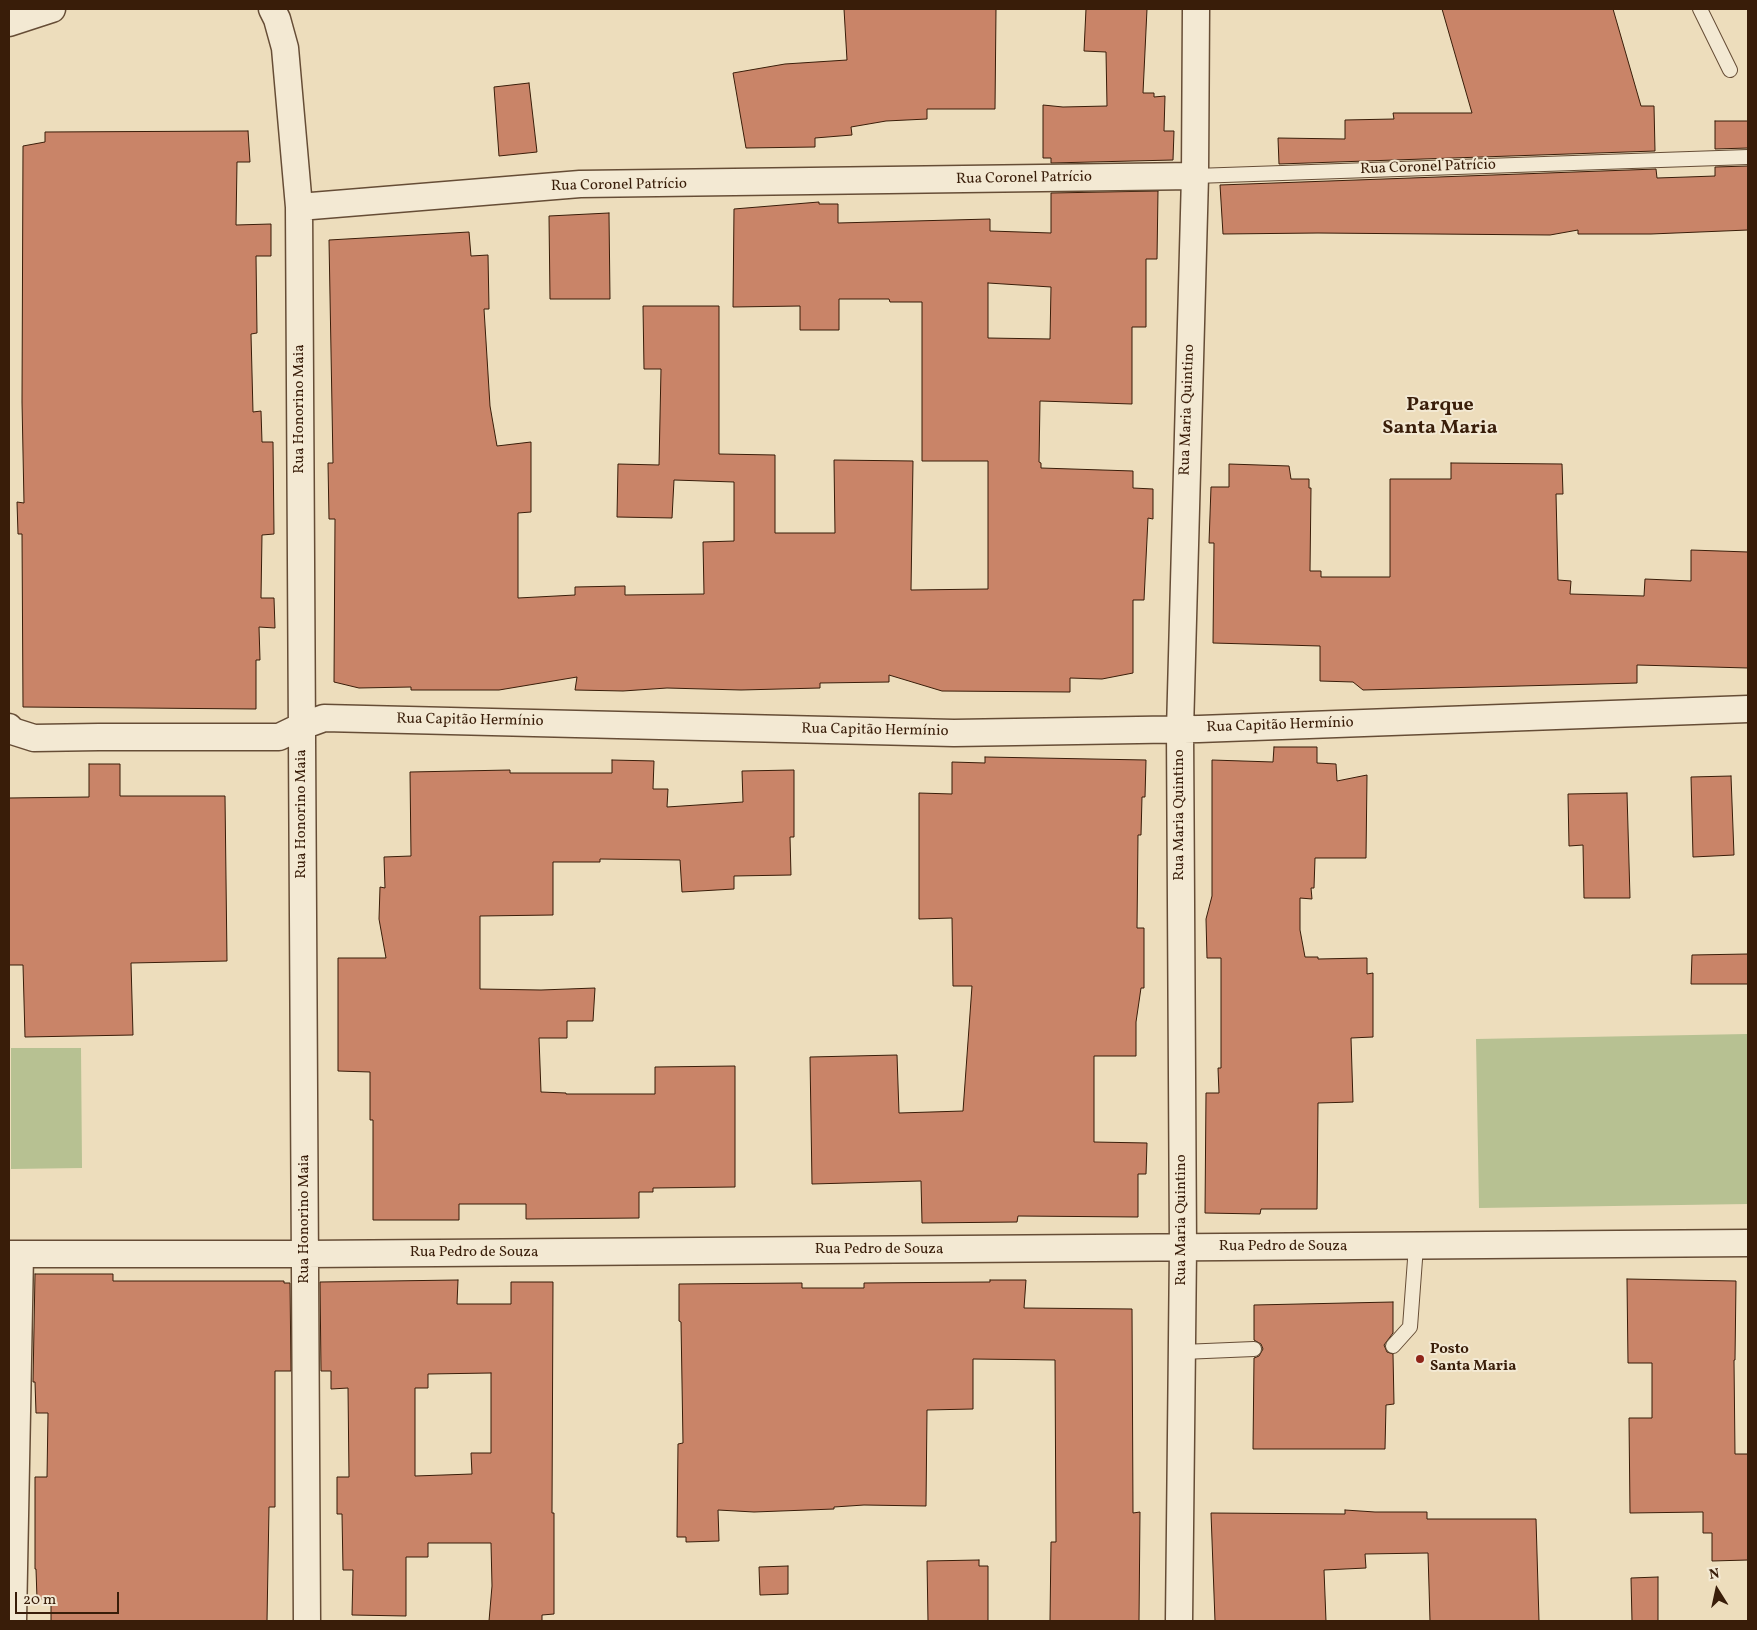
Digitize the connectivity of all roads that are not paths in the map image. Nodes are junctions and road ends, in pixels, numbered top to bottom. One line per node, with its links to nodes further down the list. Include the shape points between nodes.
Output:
1 (52, 9): 5 (street)
2 (272, 9): 9 (street, Rua Honorino Maia, via 278,19 285,48)
3 (1196, 9): 8 (street, Rua Maria Quintino)
4 (1700, 9): 6 (lane)
5 (9, 23)
6 (1730, 70)
7 (1748, 157): 8 (lane, Rua Coronel Patrício)
8 (1195, 176): 9 (street, Rua Coronel Patrício, via 580,184); 13 (street, Rua Maria Quintino)
9 (300, 207): 11 (street, Rua Honorino Maia)
10 (1748, 709): 13 (street, Rua Capitão Hermínio)
11 (302, 726): 12 (street, Rua Capitão Hermínio, via 279,737 34,738); 13 (street, Rua Capitão Hermínio, via 324,718 944,733); 18 (street, Rua Honorino Maia)
12 (10, 730)
13 (1180, 730): 16 (street, Rua Maria Quintino)
14 (1748, 1243): 15 (street, Rua Pedro de Souza)
15 (1416, 1246): 16 (street, Rua Pedro de Souza); 19 (lane, via 1410,1327)
16 (1183, 1248): 18 (street, Rua Pedro de Souza); 21 (street, Rua Maria Quintino)
17 (14, 1254): 18 (street, Rua Pedro de Souza); 22 (street)
18 (306, 1254): 23 (street, Rua Honorino Maia)
19 (1393, 1346)
20 (1254, 1350): 21 (lane)
21 (1182, 1352): 24 (street, Rua Maria Quintino)
22 (14, 1621)
23 (307, 1621)
24 (1179, 1621)

